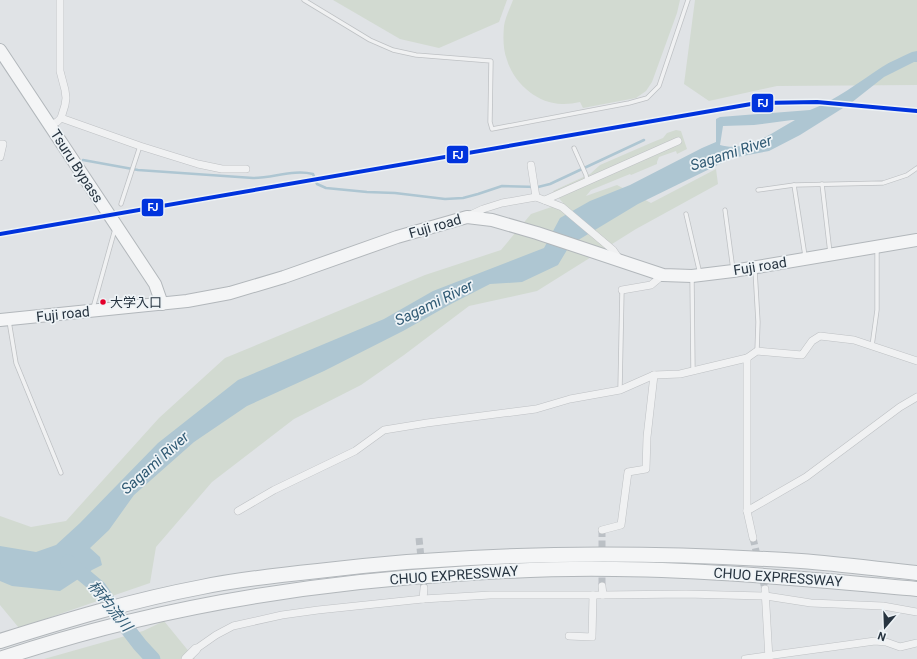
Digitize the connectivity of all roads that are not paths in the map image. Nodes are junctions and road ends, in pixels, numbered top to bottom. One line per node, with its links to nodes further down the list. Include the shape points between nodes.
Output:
1 (60, 0): 5 (street, via 60,71 66,98)
2 (304, 0): 3 (lane, via 370,40 393,50 416,55 491,61 492,129 646,98 659,86)
3 (688, 0)
4 (0, 50): 6 (highway, Tsuru Bypass)
5 (61, 118): 6 (street); 9 (street)
6 (50, 125): 25 (highway, Tsuru Bypass)
7 (678, 141): 15 (street)
8 (0, 144): 11 (street, via 3,144)
9 (140, 146): 14 (street, via 198,164); 21 (lane)
10 (574, 148): 15 (lane)
11 (0, 157)
12 (531, 165): 19 (street)
13 (917, 168): 16 (lane, via 907,175 883,183)
14 (246, 169)
15 (587, 178): 20 (street)
16 (822, 184): 17 (lane); 28 (lane)
17 (794, 185): 18 (lane); 29 (lane)
18 (758, 190)
19 (535, 191): 20 (street); 24 (street)
20 (546, 200): 30 (street, via 562,207 613,250)
21 (121, 204)
22 (725, 210): 32 (lane)
23 (686, 214): 34 (lane)
24 (466, 217): 30 (highway, Fuji road, via 492,220); 36 (highway, Fuji road, via 397,237 230,293)
25 (116, 225): 36 (highway, Tsuru Bypass, via 154,284); 37 (lane)
26 (917, 240): 27 (highway, Fuji road)
27 (877, 247): 28 (highway, Fuji road); 39 (lane, via 877,310)
28 (830, 254): 29 (highway, Fuji road)
29 (806, 259): 31 (highway, Fuji road)
30 (622, 262): 33 (highway, Fuji road)
31 (755, 267): 32 (highway, Fuji road); 40 (lane)
32 (733, 271): 34 (highway, Fuji road)
33 (663, 275): 34 (highway, Fuji road); 35 (street, via 651,285)
34 (696, 275): 43 (lane)
35 (622, 290): 45 (lane)
36 (162, 304): 37 (highway, Fuji road)
37 (92, 311): 38 (highway, Fuji road)
38 (5, 320): 47 (lane, via 16,363)
39 (872, 346): 40 (street, via 854,340 820,336 812,341 802,354); 42 (street)
40 (757, 351): 41 (street)
41 (747, 358): 43 (street); 49 (street)
42 (917, 361)
43 (693, 371): 44 (street)
44 (654, 375): 45 (street); 50 (street, via 646,469 628,472 620,525)
45 (620, 390): 48 (street, via 570,399 536,409 384,430 355,451 274,490)
46 (917, 397): 49 (street, via 806,477)
47 (61, 473)
48 (238, 511)
49 (746, 511): 51 (street)
50 (602, 530)
51 (753, 538)
52 (917, 573): 62 (highway, CHUO EXPRESSWAY, via 804,562 613,553 445,558 354,566 205,586 109,608)
53 (602, 586): 58 (street)
54 (424, 588): 59 (street)
55 (917, 589): 65 (highway, CHUO EXPRESSWAY, via 794,578 613,569 446,574 358,581 263,594 164,612 115,624)
56 (765, 593): 58 (street); 60 (street, via 811,603 883,606); 66 (street)
57 (593, 595): 58 (street); 59 (street, via 490,595); 61 (street, via 592,637)
58 (603, 595)
59 (423, 599): 64 (street, via 282,615 233,626)
60 (917, 612)
61 (568, 636)
62 (0, 641)
63 (917, 643): 66 (street, via 900,647 875,641)
64 (196, 649): 67 (street)
65 (4, 658)
66 (769, 658): 68 (street)
67 (186, 659)
68 (745, 659)

